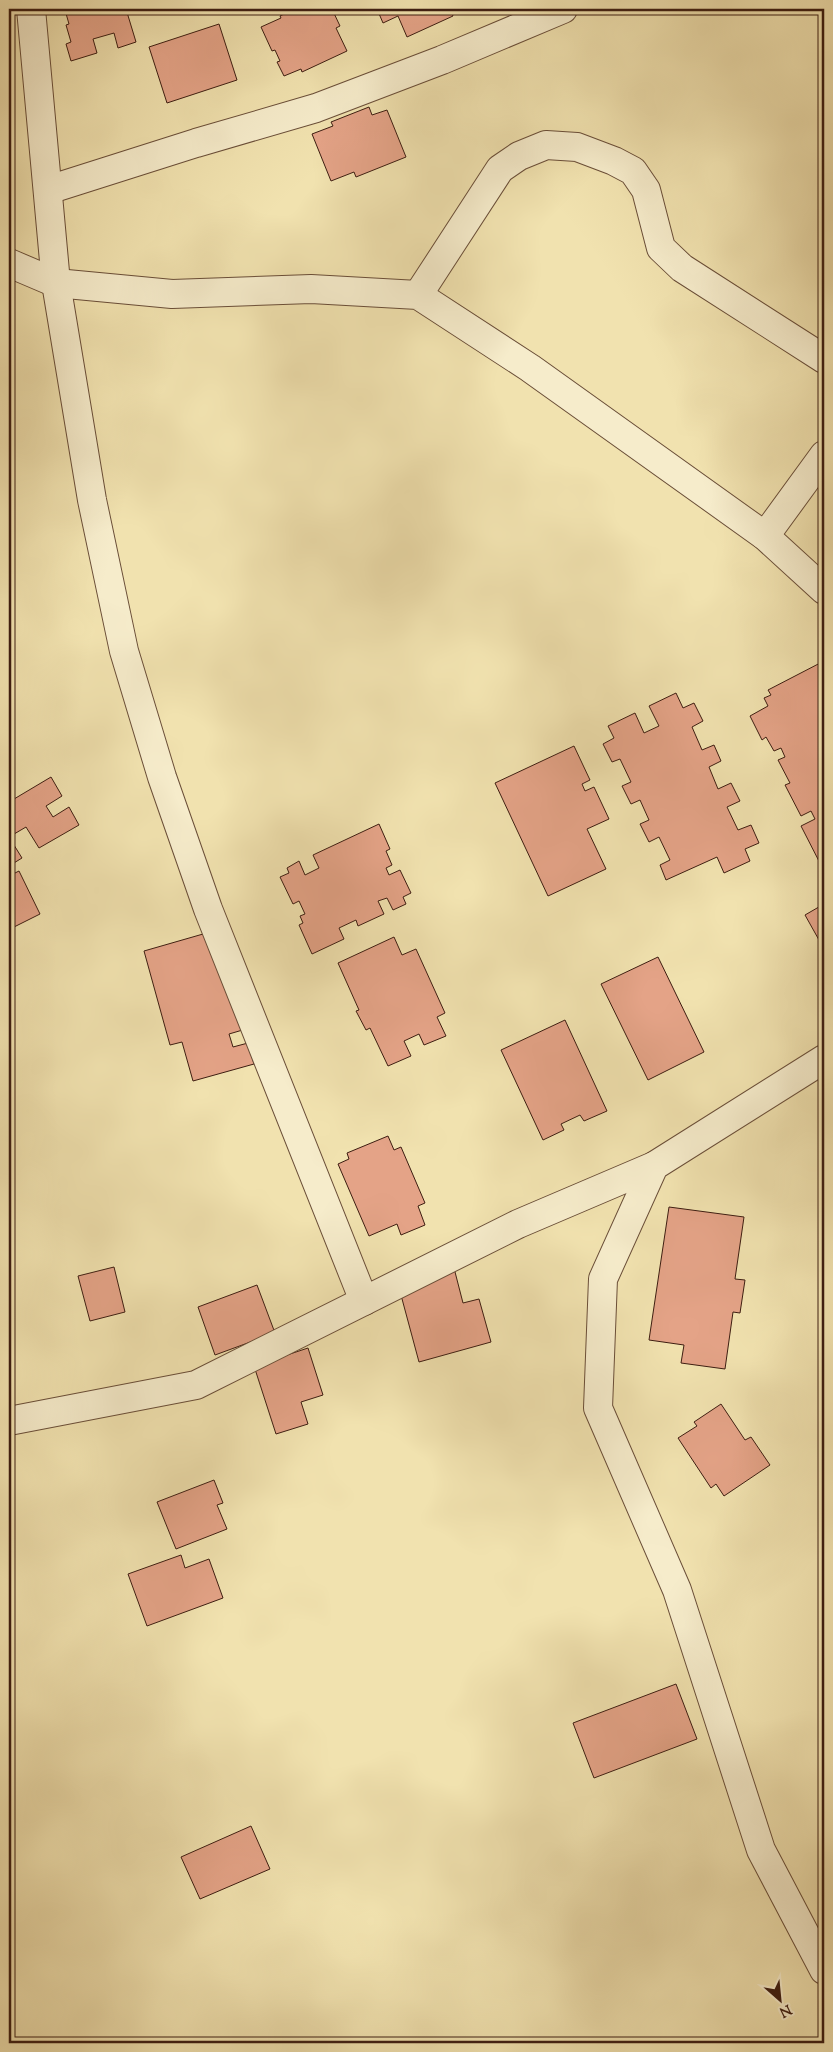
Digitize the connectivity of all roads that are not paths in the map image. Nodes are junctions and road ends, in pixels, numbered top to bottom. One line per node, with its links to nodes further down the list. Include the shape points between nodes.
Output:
1 (31, 9): 3 (street)
2 (563, 9): 3 (street, via 316,108)
3 (48, 190): 5 (street)
4 (9, 263): 5 (street)
5 (56, 283): 6 (street, via 172,294 311,289); 13 (street, via 92,500 124,651 162,777 208,909)
6 (418, 295): 7 (street, via 500,168 546,144 577,147 633,171 646,190 661,248 682,268); 9 (street, via 530,368)
7 (824, 359)
8 (824, 455): 9 (street)
9 (765, 536): 10 (street)
10 (824, 590)
11 (824, 1059): 12 (street)
12 (654, 1166): 13 (street, via 518,1224); 15 (street, via 604,1279 598,1408 677,1590 761,1850)
13 (364, 1301): 14 (street, via 196,1385)
14 (9, 1421)
15 (824, 1970)

